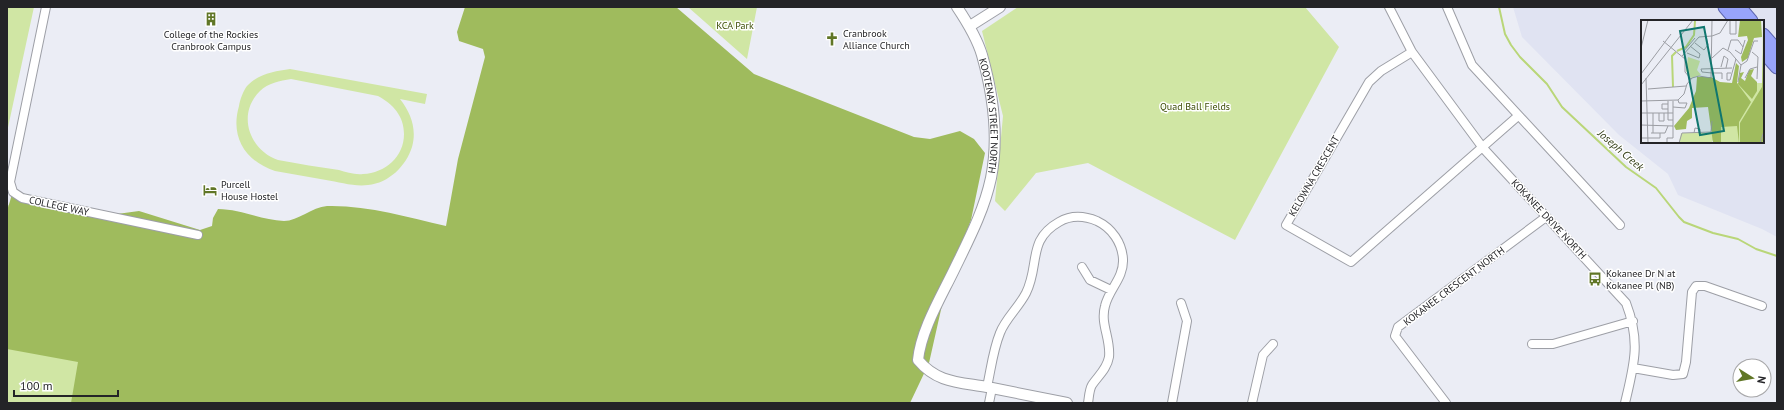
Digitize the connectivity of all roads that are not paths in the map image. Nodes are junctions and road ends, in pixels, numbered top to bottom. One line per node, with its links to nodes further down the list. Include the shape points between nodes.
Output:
1 (46, 7): 20 (street, COLLEGE WAY, via 10,182 14,192 22,198)
2 (957, 7): 10 (street, KOOTENAY STREET NORTH)
3 (1000, 7): 10 (street)
4 (1389, 7): 13 (street, KOKANEE DRIVE NORTH)
5 (1447, 7): 16 (street, via 1472,65)
6 (1725, 7): 8 (highway)
7 (1739, 7): 9 (highway)
8 (1736, 20)
9 (1750, 20)
10 (970, 26): 29 (street, KOOTENAY STREET NORTH, via 982,54 993,110 994,152 991,178 978,221 934,312 919,349 918,360 926,370 941,378)
11 (1764, 36): 12 (highway)
12 (1777, 51)
13 (1412, 52): 17 (street, KOKANEE DRIVE NORTH); 17 (street, KELOWNA CRESCENT, via 1380,71 1369,82 1286,225 1351,262)
14 (1764, 52): 15 (highway)
15 (1777, 67)
16 (1518, 116): 17 (street); 19 (street)
17 (1483, 148): 18 (street, KOKANEE DRIVE NORTH)
18 (1546, 217): 25 (street, KOKANEE DRIVE NORTH, via 1626,303); 35 (street, KOKANEE CRESCENT NORTH, via 1398,327 1394,336)
19 (1620, 225)
20 (198, 234)
21 (1082, 267): 22 (street, via 1090,280)
22 (1111, 290): 29 (street, via 1118,282 1123,258 1113,232 1090,218 1078,217 1064,219 1050,227 1041,238 1035,252 1032,276 1026,292 1000,333); 32 (street, via 1102,320 1108,345 1108,358 1104,370 1091,387)
23 (1181, 303): 33 (street, via 1187,321)
24 (1762, 306): 28 (street, via 1705,286 1696,286 1692,292 1683,374 1673,376)
25 (1633, 321): 27 (street, via 1553,344); 28 (street, KOKANEE DRIVE NORTH)
26 (1273, 344): 34 (street, via 1263,355)
27 (1532, 344)
28 (1633, 368): 36 (street, KOKANEE DRIVE NORTH)
29 (990, 387): 30 (street); 31 (street)
30 (989, 403)
31 (1067, 403)
32 (1088, 403)
33 (1172, 403)
34 (1252, 403)
35 (1446, 403)
36 (1625, 403)

